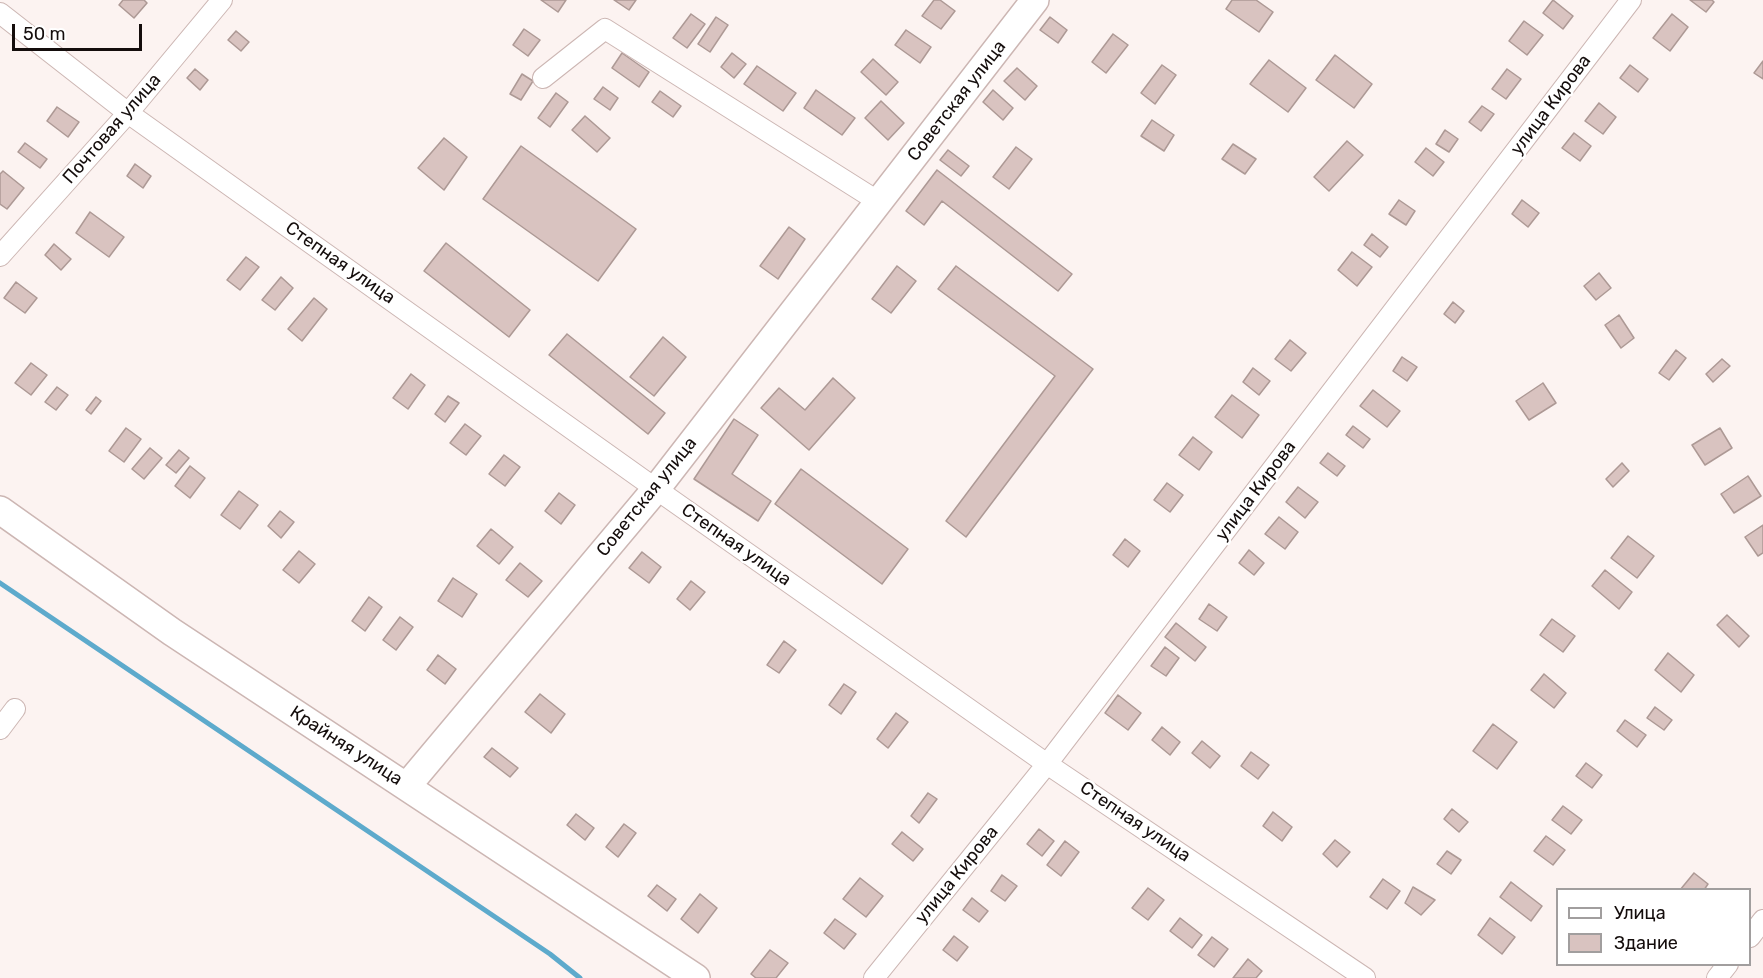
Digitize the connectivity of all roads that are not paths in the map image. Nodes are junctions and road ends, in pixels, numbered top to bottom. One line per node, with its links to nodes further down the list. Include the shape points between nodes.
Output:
1 (222, 0): 6 (street, Почтовая улица)
2 (1035, 0): 7 (street, Советская улица)
3 (1631, 0): 13 (street, улица Кирова)
4 (0, 13): 6 (street, Степная улица)
5 (543, 78): 7 (street, via 604,28)
6 (128, 112): 8 (street, Почтовая улица); 9 (street, Степная улица)
7 (879, 202): 9 (street, Советская улица)
8 (0, 256)
9 (656, 489): 13 (street, Степная улица); 14 (street, Советская улица)
10 (0, 510): 14 (street, Крайняя улица, via 172,632)
11 (15, 709): 12 (street)
12 (0, 729)
13 (1047, 764): 18 (street, улица Кирова); 19 (street, Степная улица)
14 (407, 786): 17 (street, Крайняя улица)
15 (1763, 920): 16 (street)
16 (1751, 935)
17 (696, 978)
18 (874, 978)
19 (1365, 978)

